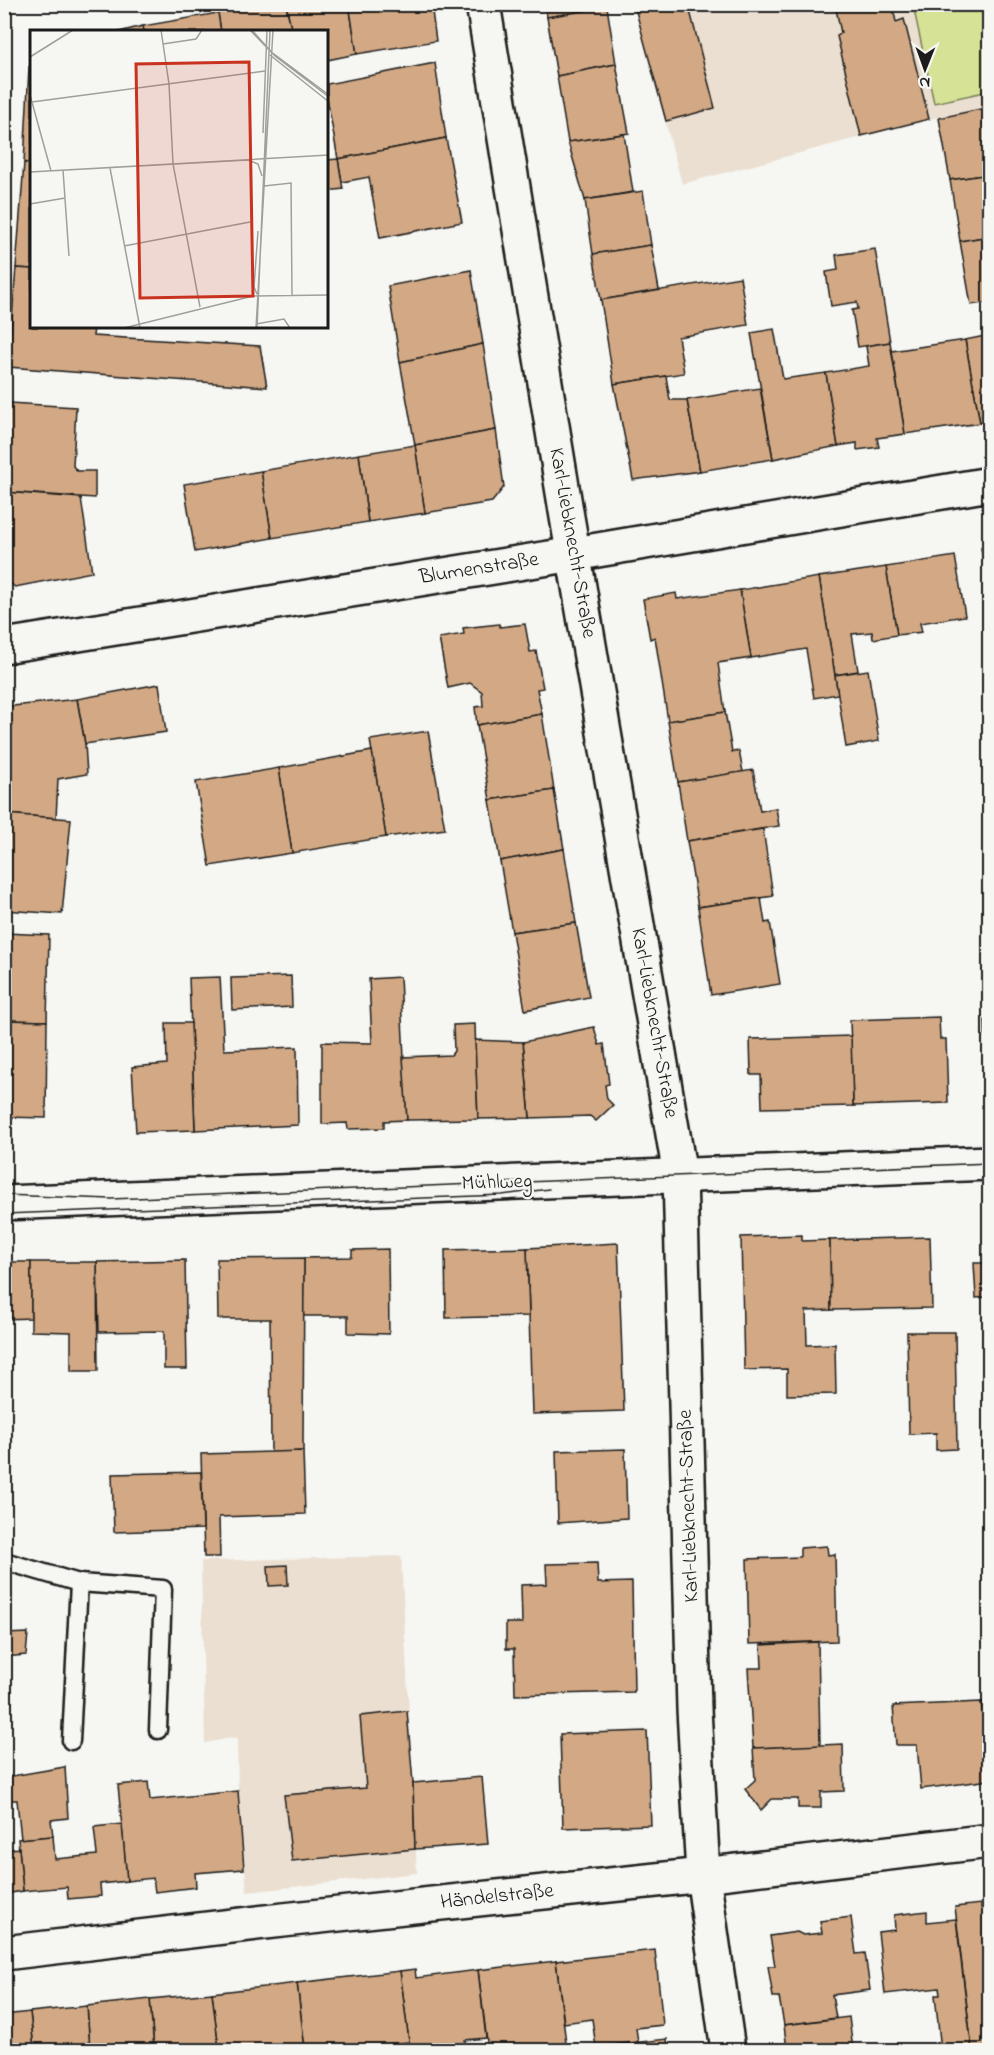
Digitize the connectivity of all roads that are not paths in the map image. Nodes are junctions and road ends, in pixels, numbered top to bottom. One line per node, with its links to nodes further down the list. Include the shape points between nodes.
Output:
1 (483, 4): 3 (street, Karl-Liebknecht-Straße)
2 (990, 484): 3 (street, Blumenstraße)
3 (574, 554): 4 (street, Blumenstraße); 6 (street, Karl-Liebknecht-Straße)
4 (9, 646)
5 (990, 1163): 6 (street, Mühlweg)
6 (680, 1175): 7 (street, Mühlweg); 13 (street, Karl-Liebknecht-Straße, via 694,1709)
7 (4, 1203)
8 (4, 1561): 9 (lane)
9 (79, 1583): 10 (lane, via 163,1589); 11 (lane)
10 (159, 1730)
11 (71, 1741)
12 (990, 1841): 13 (street, Händelstraße)
13 (703, 1875): 14 (street, Händelstraße); 15 (street, Karl-Liebknecht-Straße)
14 (4, 1953)
15 (728, 2050)

